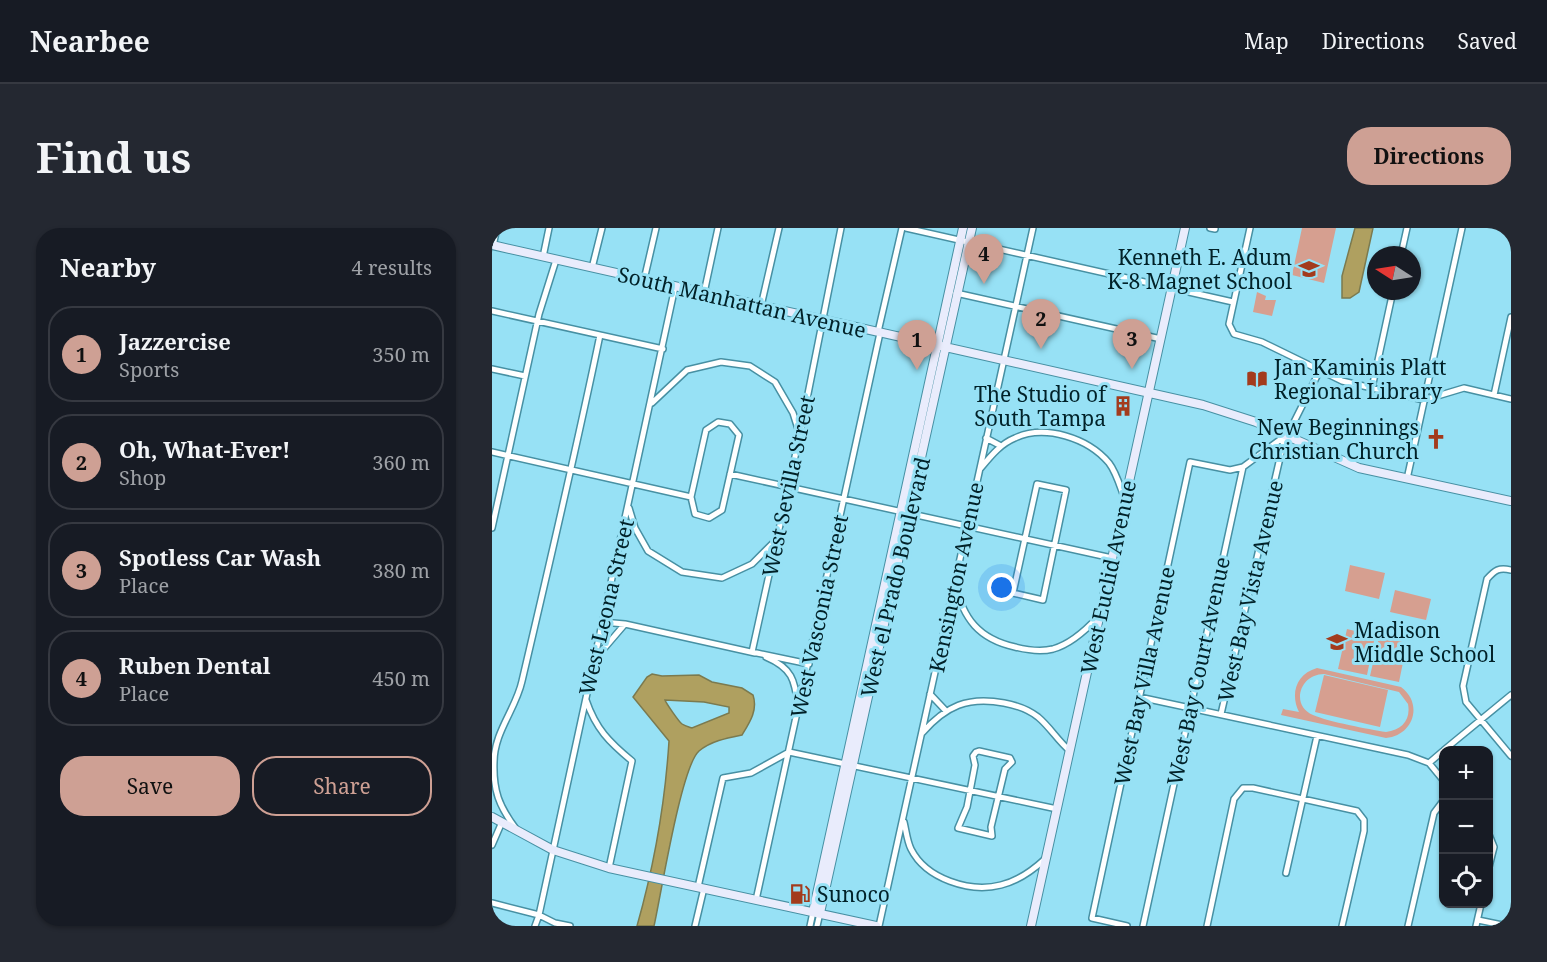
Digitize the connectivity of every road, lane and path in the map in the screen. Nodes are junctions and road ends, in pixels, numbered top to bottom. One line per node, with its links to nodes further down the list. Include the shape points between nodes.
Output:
1 (497, 228): 17 (street)
2 (549, 228): 20 (street)
3 (602, 228): 22 (street)
4 (656, 228): 23 (street)
5 (718, 228): 27 (street)
6 (778, 228): 30 (street)
7 (841, 228): 34 (street, West Sevilla Street)
8 (904, 228): 16 (street); 37 (street, West Vasconia Street)
9 (963, 228): 16 (street, West el Prado Boulevard)
10 (972, 228): 16 (street, West el Prado Boulevard)
11 (1033, 228): 19 (street, Kensington Avenue)
12 (1185, 228): 25 (street, West Euclid Avenue)
13 (1250, 228): 29 (street)
14 (1407, 228): 18 (street)
15 (1462, 228): 50 (street)
16 (964, 241): 19 (street); 26 (street, West el Prado Boulevard)
17 (492, 245): 20 (street, South Manhattan Avenue)
18 (1403, 246)
19 (1027, 255): 25 (street); 31 (street, Kensington Avenue)
20 (543, 257): 21 (street, South Manhattan Avenue)
21 (556, 260): 22 (street, South Manhattan Avenue); 35 (street)
22 (592, 268): 23 (street, South Manhattan Avenue)
23 (644, 280): 24 (street, South Manhattan Avenue)
24 (675, 287): 27 (street, South Manhattan Avenue); 41 (street, West Leona Street)
25 (1172, 288): 29 (street); 39 (street, West Euclid Avenue)
26 (953, 292): 31 (street); 40 (street, West el Prado Boulevard)
27 (704, 293): 30 (street, South Manhattan Avenue)
28 (1391, 300): 46 (street)
29 (1233, 302): 44 (street, via 1230,330)
30 (761, 306): 34 (street, South Manhattan Avenue)
31 (1016, 306): 39 (street); 42 (street, Kensington Avenue)
32 (492, 311): 35 (street)
33 (1511, 317): 36 (street)
34 (823, 320): 37 (street, South Manhattan Avenue); 52 (street, West Sevilla Street)
35 (537, 321): 38 (street); 45 (street)
36 (1510, 329): 48 (street)
37 (879, 332): 40 (street, South Manhattan Avenue); 67 (street, West Vasconia Street)
38 (600, 335): 41 (street); 59 (street)
39 (1161, 339): 47 (street, West Euclid Avenue)
40 (942, 347): 42 (street, South Manhattan Avenue); 70 (street, West el Prado Boulevard)
41 (663, 349): 51 (street, West Leona Street)
42 (1003, 360): 47 (street, South Manhattan Avenue); 54 (street, Kensington Avenue)
43 (492, 369): 45 (street)
44 (1320, 370): 46 (street, via 1342,381); 53 (street, West Bay Vista Avenue)
45 (525, 376): 57 (street)
46 (1372, 388): 50 (street)
47 (1149, 393): 53 (street, South Manhattan Avenue, via 1215,408); 66 (street, West Euclid Avenue)
48 (1494, 395): 49 (street); 50 (street, via 1464,388)
49 (1511, 399)
50 (1424, 400): 62 (street)
51 (651, 404): 52 (street, via 687,370 721,362 750,366 775,382); 63 (street, West Leona Street)
52 (800, 434): 64 (street, West Sevilla Street)
53 (1285, 436): 58 (street); 62 (street, South Manhattan Avenue, via 1359,468); 94 (street, West Bay Vista Avenue)
54 (986, 438): 55 (street); 60 (street, Kensington Avenue)
55 (1001, 446): 60 (street); 66 (street, via 1038,432 1083,442 1111,465)
56 (492, 452): 57 (street)
57 (508, 456): 59 (street); 72 (street)
58 (1243, 467): 89 (street, West Bay Villa Avenue, via 1230,470 1190,462); 91 (street, West Bay Court Avenue)
59 (572, 470): 63 (street); 98 (street, via 520,689)
60 (979, 471): 71 (street, Kensington Avenue)
61 (730, 474): 64 (street); 65 (street, via 722,510 709,518 695,514); 65 (street, via 739,435 730,424 718,422 706,430)
62 (1407, 480): 68 (street, South Manhattan Avenue)
63 (633, 484): 65 (street); 69 (street, West Leona Street)
64 (788, 487): 67 (street); 74 (street, West Sevilla Street)
65 (691, 497)
66 (1125, 499): 76 (street, West Euclid Avenue)
67 (845, 500): 70 (street); 86 (street, West Vasconia Street)
68 (1511, 501)
69 (628, 507): 74 (street, via 648,551 682,572 722,578 752,564); 82 (street, West Leona Street)
70 (905, 512): 71 (street); 104 (street, West el Prado Boulevard)
71 (967, 526): 73 (street); 78 (street, Kensington Avenue)
72 (492, 528)
73 (1025, 538): 75 (street); 75 (street, via 1037,484 1066,490); 75 (street, via 1013,593 1043,600)
74 (777, 539): 84 (street, West Sevilla Street)
75 (1054, 544): 76 (street)
76 (1112, 558): 81 (street, West Euclid Avenue)
77 (1511, 570): 95 (street, via 1495,569 1487,579 1463,686 1466,702)
78 (955, 582): 79 (street); 80 (street, Kensington Avenue)
79 (963, 610): 80 (street); 81 (street, via 981,633 992,640 1039,650 1068,643)
80 (948, 612): 87 (street, Kensington Avenue)
81 (1099, 616): 100 (street, West Euclid Avenue)
82 (602, 622): 83 (street); 85 (street, West Leona Street)
83 (625, 624): 84 (street); 85 (street)
84 (752, 652): 86 (street); 92 (street, via 778,662 795,681)
85 (594, 660): 90 (street, West Leona Street)
86 (809, 664): 92 (street, West Vasconia Street)
87 (930, 694): 93 (street); 96 (street, Kensington Avenue)
88 (1511, 695): 95 (street)
89 (1139, 697): 91 (street); 133 (street, West Bay Villa Avenue, via 1092,918)
90 (585, 699): 121 (street, West Leona Street); 124 (street, via 592,720 610,743 632,761)
91 (1190, 708): 94 (street); 142 (street, West Bay Court Avenue)
92 (798, 711): 101 (street, West Vasconia Street)
93 (946, 711): 96 (street); 100 (street, via 978,700 1011,705 1037,716)
94 (1221, 714): 97 (street)
95 (1481, 720): 99 (street); 103 (street)
96 (921, 735): 107 (street, Kensington Avenue)
97 (1317, 736): 105 (street, via 1408,755); 111 (street)
98 (494, 740): 109 (street)
99 (1450, 746)
100 (1070, 751): 114 (street, West Euclid Avenue)
101 (789, 752): 104 (street); 126 (street, via 751,773 723,778); 127 (street, West Vasconia Street)
102 (1439, 755): 105 (street)
103 (1511, 756)
104 (850, 764): 107 (street); 130 (street, West el Prado Boulevard)
105 (1428, 764): 106 (street)
106 (1439, 776)
107 (912, 778): 108 (street); 116 (street, Kensington Avenue)
108 (969, 790): 110 (street); 110 (street, via 958,828 987,836 992,837); 110 (street, via 976,752 1010,758 1012,762 1005,769)
109 (496, 797): 112 (street); 118 (street)
110 (999, 797): 114 (street)
111 (1303, 800): 125 (street); 143 (street, via 1253,788 1243,788 1234,799); 144 (street, via 1357,811 1364,820)
112 (492, 803)
113 (1439, 806): 145 (street, via 1434,813)
114 (1057, 809): 123 (street, West Euclid Avenue)
115 (492, 817): 117 (street)
116 (903, 817): 120 (street, Kensington Avenue); 122 (street)
117 (502, 822): 118 (street); 119 (street)
118 (517, 831): 121 (street)
119 (492, 845)
120 (897, 847): 122 (street); 139 (street, Kensington Avenue)
121 (553, 850): 124 (street); 131 (street, West Leona Street)
122 (912, 851): 123 (street, via 932,872 978,887 1004,885)
123 (1045, 859): 140 (street, West Euclid Avenue)
124 (609, 868): 126 (street)
125 (1286, 873)
126 (701, 888): 127 (street); 136 (street)
127 (756, 900): 130 (street)
128 (492, 903): 131 (street)
129 (1480, 908): 132 (street)
130 (816, 913): 137 (street, West el Prado Boulevard); 138 (street, West el Prado Boulevard); 139 (street)
131 (539, 915): 134 (street, West Leona Street); 135 (street)
132 (1477, 923): 146 (street)
133 (1115, 925): 141 (street)
134 (535, 926)
135 (570, 926)
136 (695, 926)
137 (810, 926)
138 (817, 926)
139 (877, 926)
140 (1031, 926)
141 (1127, 926)
142 (1143, 926)
143 (1207, 926)
144 (1341, 926)
145 (1408, 926)
146 (1508, 926)

